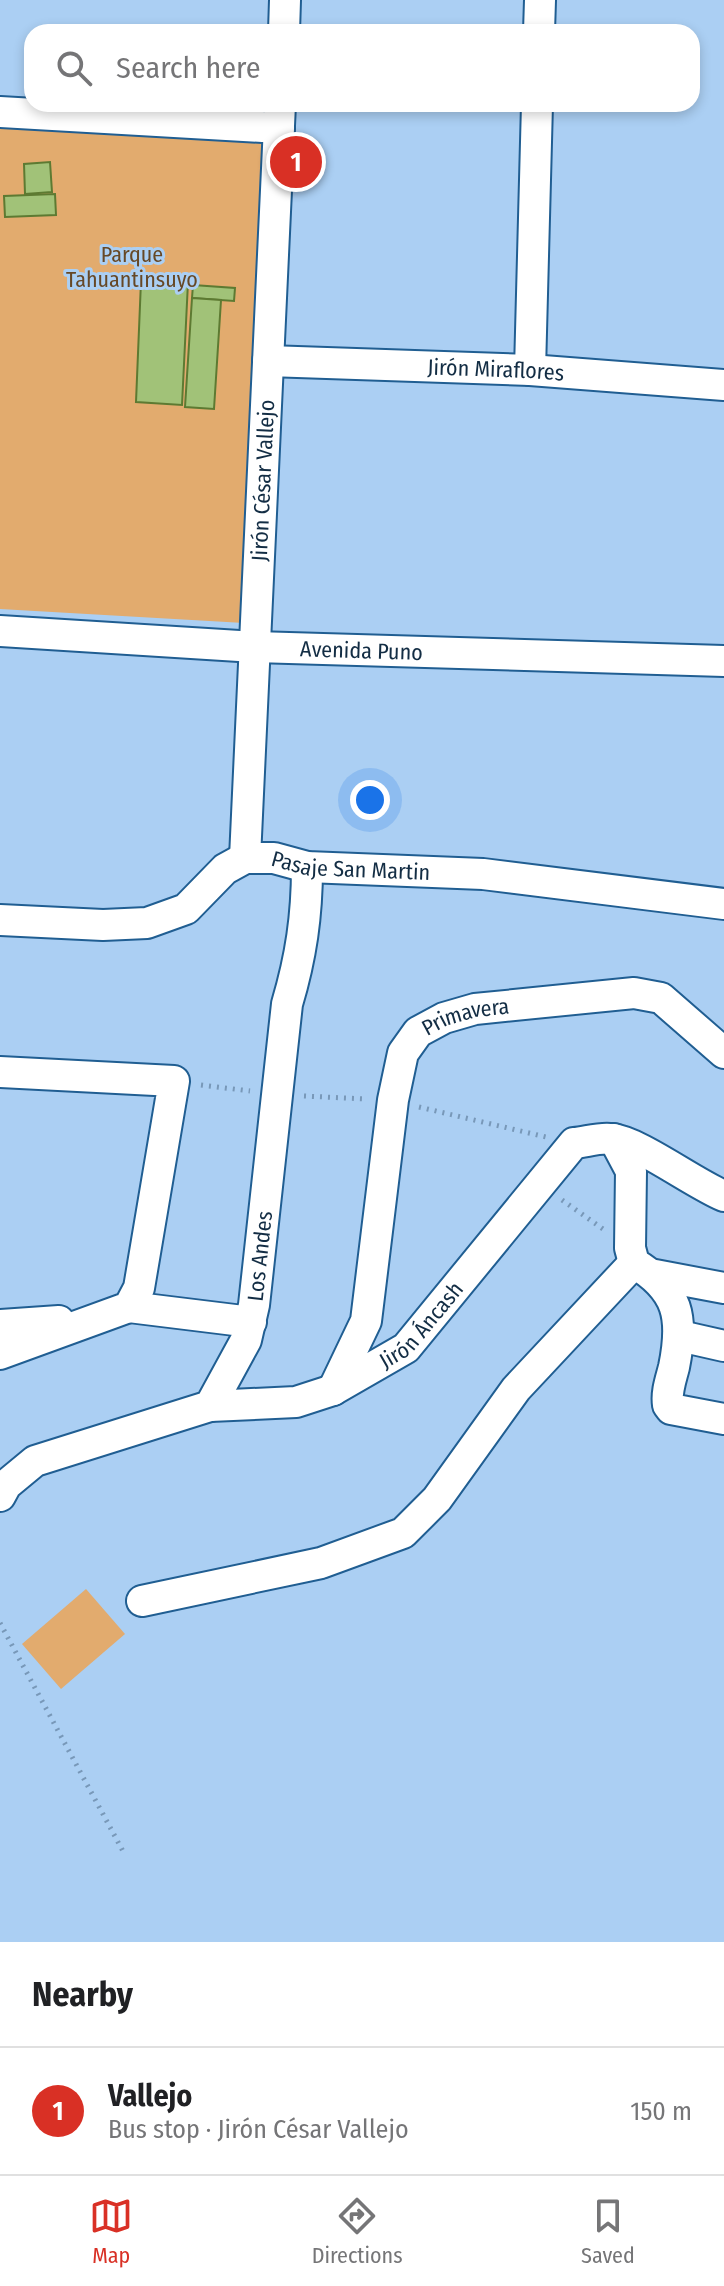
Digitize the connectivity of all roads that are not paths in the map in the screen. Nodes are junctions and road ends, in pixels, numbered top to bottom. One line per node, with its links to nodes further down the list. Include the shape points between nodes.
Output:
1 (285, 0): 3 (street)
2 (540, 0): 4 (street)
3 (284, 24)
4 (539, 24)
5 (0, 112): 7 (street)
6 (537, 112): 9 (street)
7 (280, 116): 8 (street, Jirón César Vallejo)
8 (268, 361): 9 (street, Jirón Miraflores); 12 (street, Jirón César Vallejo)
9 (530, 370): 10 (street, Jirón Miraflores)
10 (724, 385)
11 (0, 631): 12 (street, Avenida Puno)
12 (255, 647): 13 (street, Avenida Puno); 14 (street, Jirón César Vallejo)
13 (724, 661)
14 (245, 858): 15 (street, Pasaje San Martin, via 274,858); 17 (street, Pasaje San Martin, via 225,869 186,909 147,923)
15 (307, 867): 16 (street, Pasaje San Martin, via 483,874); 26 (street, Los Andes, via 302,955 287,1004)
16 (724, 904)
17 (0, 920)
18 (724, 1053): 31 (street, Primavera, via 661,998 634,993 475,1009 418,1032 403,1053 393,1100 366,1321)
19 (0, 1072): 24 (street, via 174,1081 139,1288)
20 (614, 1139): 21 (street); 22 (street, via 631,1171); 31 (street, Jirón Áncash, via 574,1143 406,1348)
21 (724, 1196)
22 (640, 1262): 23 (street); 28 (street, via 674,1299); 35 (street, via 516,1389 437,1499 403,1533 321,1563)
23 (724, 1288)
24 (129, 1307): 25 (street); 26 (street)
25 (101, 1319): 27 (street); 30 (street)
26 (251, 1322): 32 (street, Los Andes)
27 (0, 1325)
28 (680, 1336): 29 (street); 33 (street, via 668,1405)
29 (724, 1346)
30 (0, 1354)
31 (333, 1390): 32 (street, Jirón Áncash, via 296,1402)
32 (210, 1406): 34 (street, via 35,1461)
33 (724, 1419)
34 (0, 1496)
35 (142, 1601)

